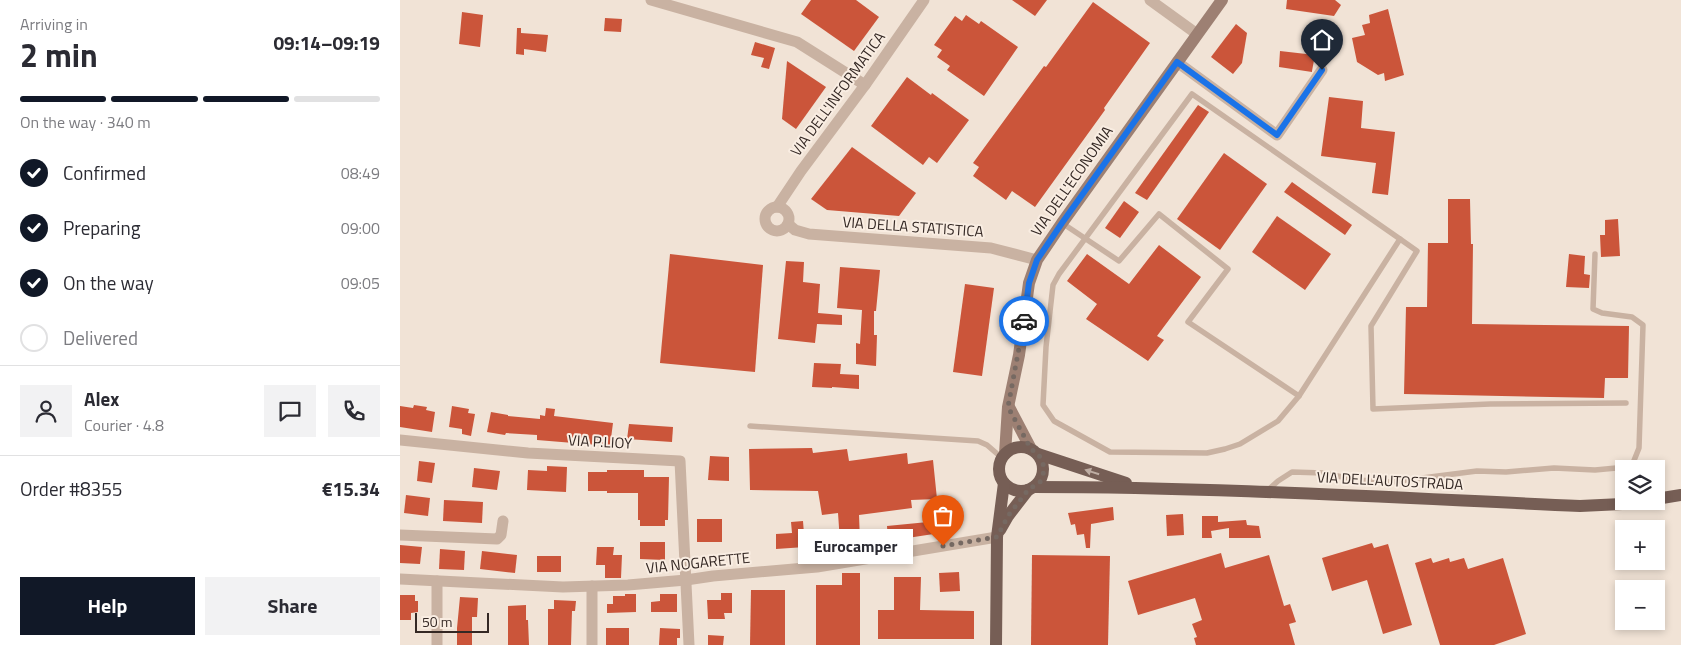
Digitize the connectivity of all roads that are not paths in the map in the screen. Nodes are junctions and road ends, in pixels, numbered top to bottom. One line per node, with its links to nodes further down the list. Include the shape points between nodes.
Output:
1 (651, 0): 8 (street, via 797,42)
2 (924, 0): 8 (street, VIA DELL'INFORMATICA)
3 (1150, 0): 5 (street)
4 (1222, 0): 5 (main road, VIA DELL'ECONOMIA)
5 (1197, 34): 6 (main road, VIA DELL'ECONOMIA)
6 (1177, 62): 7 (street, via 1277,135); 10 (main road, VIA DELL'ECONOMIA)
7 (1322, 70)
8 (865, 85): 9 (street, VIA DELL'INFORMATICA)
9 (778, 207): 11 (street, via 787,213); 11 (street, via 767,211 766,226 776,232)
10 (1062, 223): 12 (lane); 15 (main road, VIA DELL'ECONOMIA)
11 (788, 224): 15 (street, VIA DELLA STATISTICA, via 794,230 809,234 991,248)
12 (1086, 238): 13 (lane, via 1192,94); 16 (lane, via 1120,261 1159,214 1228,269 1188,322); 16 (lane, via 1053,285 1043,405 1054,421 1110,452 1207,453 1240,444 1278,421)
13 (1400, 239): 16 (lane); 17 (lane, via 1417,251 1371,326 1373,409)
14 (1595, 254): 27 (lane, via 1593,309 1632,317 1643,325 1639,448 1633,463 1627,467 1596,470 1478,471 1391,482 1292,472)
15 (1037, 260): 18 (main road, VIA DELL'ECONOMIA, via 1029,283)
16 (1300, 396)
17 (1626, 402)
18 (1008, 407): 21 (main road); 22 (main road, VIA DELL'ECONOMIA)
19 (750, 426): 22 (lane, via 978,441)
20 (400, 440): 36 (street, VIA P.LIOY, via 528,453 680,461)
21 (1035, 452): 22 (main road, VIA DELL'AUTOSTRADA, via 1018,447); 24 (main road, VIA DELL'AUTOSTRADA, one-way to 21); 26 (main road, via 1044,468 1040,482)
22 (1004, 456): 23 (main road, via 999,471)
23 (1004, 483): 26 (main road, VIA DELL'AUTOSTRADA, via 1015,491); 34 (main road)
24 (1138, 487): 26 (main road, VIA DELL'AUTOSTRADA); 27 (main road, VIA DELL'AUTOSTRADA)
25 (1681, 487): 29 (main road)
26 (1031, 489): 34 (main road, via 1008,516)
27 (1267, 491): 31 (main road, VIA DELL'AUTOSTRADA, via 1580,506)
28 (1681, 495): 30 (main road)
29 (1665, 496)
30 (1665, 498)
31 (1615, 504)
32 (503, 521): 33 (street, via 501,535 497,539)
33 (400, 535)
34 (997, 537): 36 (street, VIA NOGARETTE, via 817,567); 42 (main road)
35 (400, 579): 37 (street, VIA NOGARETTE)
36 (686, 580): 38 (street, VIA NOGARETTE); 41 (street)
37 (437, 581): 38 (street, VIA NOGARETTE); 39 (street)
38 (592, 586): 40 (street)
39 (437, 645)
40 (592, 645)
41 (689, 645)
42 (996, 645)

